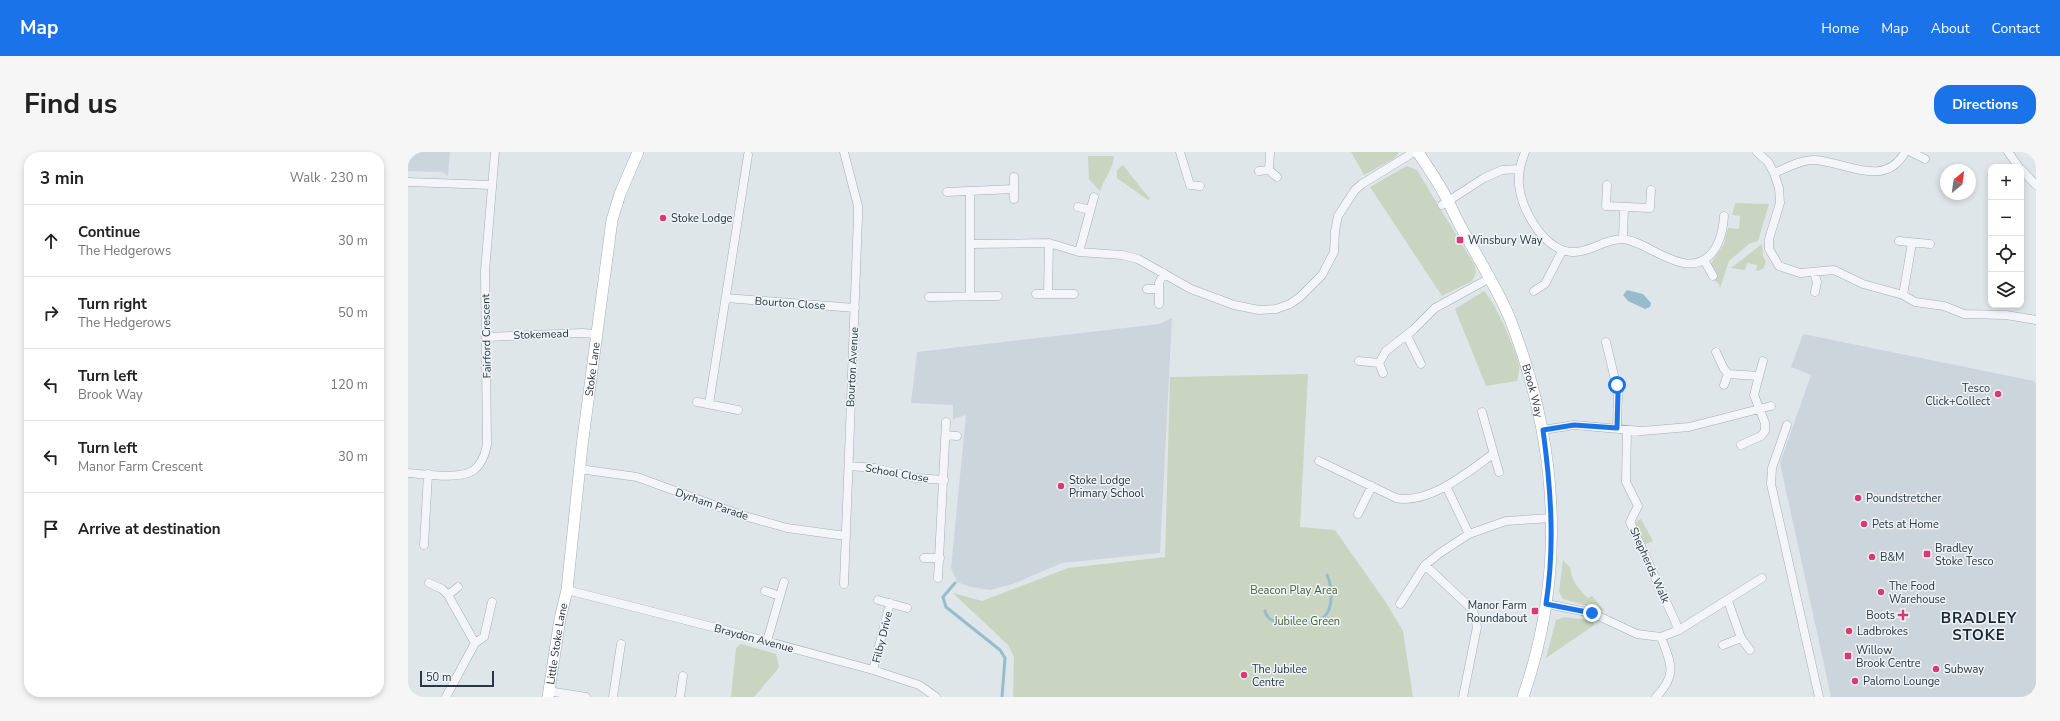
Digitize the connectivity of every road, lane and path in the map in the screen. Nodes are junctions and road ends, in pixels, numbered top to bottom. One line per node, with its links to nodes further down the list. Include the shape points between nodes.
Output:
1 (495, 152): 23 (street, Fairford Crescent)
2 (638, 152): 66 (street, Stoke Lane, via 612,220)
3 (844, 152): 64 (street, Bourton Avenue, via 858,206)
4 (1180, 152): 26 (street, via 1187,188)
5 (1270, 152): 16 (street)
6 (1413, 152): 33 (street, Brook Way); 48 (street, via 1355,190 1338,216 1334,252 1327,268 1310,290 1290,304 1276,309 1246,308 1191,289)
7 (1525, 152): 15 (street)
8 (1757, 152): 19 (street, via 1768,162)
9 (1906, 152): 19 (street, via 1895,166 1884,170 1864,171 1814,160)
10 (1911, 152): 13 (street)
11 (2008, 152): 14 (street)
12 (748, 155): 62 (street)
13 (1925, 159)
14 (2017, 164)
15 (1520, 169): 33 (street, via 1502,170); 44 (street, via 1522,201 1548,242)
16 (1269, 170): 17 (street); 20 (street)
17 (1259, 171)
18 (2024, 172): 25 (street)
19 (1774, 173): 47 (street, via 1780,203 1769,239 1773,259 1784,268 1800,273)
20 (1277, 177)
21 (1014, 178): 27 (street)
22 (408, 182): 23 (street)
23 (491, 185): 68 (street, Fairford Crescent, via 485,272)
24 (1607, 185): 35 (street, via 1606,206)
25 (2036, 185)
26 (1200, 186)
27 (1014, 189): 29 (street); 32 (street)
28 (1651, 190): 35 (street, via 1650,208)
29 (970, 191): 30 (street); 42 (street)
30 (948, 192)
31 (1094, 197): 36 (street)
32 (1014, 199)
33 (1445, 202): 50 (street, Brook Way)
34 (1078, 207): 36 (street)
35 (1624, 207): 38 (street)
36 (1090, 210): 45 (street)
37 (1724, 216): 46 (street, via 1720,239 1715,250)
38 (1623, 239): 44 (street, via 1582,252); 46 (street, via 1672,260 1694,263)
39 (1899, 241): 41 (street)
40 (1049, 243): 42 (street); 45 (street); 56 (street)
41 (1912, 243): 43 (street); 60 (street)
42 (970, 244): 58 (street)
43 (1930, 244)
44 (1562, 251): 53 (street, via 1545,284)
45 (1079, 252): 48 (street, via 1122,255 1138,259)
46 (1704, 260): 49 (street)
47 (1814, 272): 54 (street); 60 (street, via 1834,270 1863,284)
48 (1164, 273): 52 (street)
49 (1713, 276)
50 (1490, 278): 67 (street, via 1435,308); 88 (street, Brook Way, via 1509,317 1526,363)
51 (1147, 289): 52 (street)
52 (1158, 289): 63 (street)
53 (1534, 291)
54 (1816, 292)
55 (1036, 294): 56 (street)
56 (1048, 294): 57 (street)
57 (1074, 294)
58 (970, 296): 59 (street); 61 (street)
59 (998, 296)
60 (1903, 296): 65 (street, via 1915,302 1944,306 1964,314 2006,315)
61 (928, 297)
62 (726, 298): 64 (street, Bourton Close); 80 (street)
63 (1159, 304)
64 (855, 308): 95 (street, Bourton Avenue)
65 (2036, 320)
66 (596, 334): 68 (street, Stokemead); 96 (street, Stoke Lane)
67 (1407, 336): 73 (street, via 1386,351); 74 (street)
68 (486, 337): 99 (street, Fairford Crescent, via 487,445 484,458 473,471 466,474)
69 (1606, 342): 87 (street, via 1618,392)
70 (1716, 352): 76 (street)
71 (1359, 360): 73 (street)
72 (1763, 361): 77 (street)
73 (1379, 362): 75 (street)
74 (1421, 364)
75 (1383, 373)
76 (1728, 374): 77 (street); 78 (street)
77 (1759, 376): 82 (street, via 1754,395)
78 (1724, 385)
79 (697, 402): 80 (street)
80 (709, 404): 83 (street)
81 (1772, 406): 82 (street)
82 (1758, 408): 89 (street, via 1689,427); 92 (street, via 1765,422 1765,431 1761,436)
83 (738, 410)
84 (1482, 412): 93 (street)
85 (946, 422): 90 (street, School Close)
86 (1786, 425): 147 (street, via 1772,468 1771,484)
87 (1617, 428): 88 (street, via 1574,425); 89 (street)
88 (1543, 430): 104 (street, Brook Way)
89 (1627, 430): 128 (street, Shepherds Walk, via 1626,482 1638,506 1630,522)
90 (946, 435): 91 (street); 100 (street, School Close)
91 (957, 436)
92 (1741, 445)
93 (1493, 454): 97 (street); 102 (street)
94 (1319, 461): 101 (street)
95 (849, 466): 100 (street, School Close, via 875,468 916,478); 106 (street, Bourton Avenue)
96 (580, 468): 106 (street, Dyrham Parade, via 637,477 741,515 780,526); 117 (street, Stoke Lane)
97 (1499, 472)
98 (408, 473): 99 (street, Fairford Crescent)
99 (428, 474): 107 (street)
100 (944, 480): 109 (street, School Close)
101 (1372, 486): 102 (street, via 1404,500); 103 (street)
102 (1446, 486): 105 (street)
103 (1358, 514)
104 (1552, 518): 105 (street, via 1506,520); 126 (street, Brook Way, via 1552,554)
105 (1469, 534): 110 (street, via 1440,552)
106 (846, 536): 115 (street, Bourton Avenue)
107 (424, 544)
108 (924, 558): 109 (street)
109 (940, 558): 111 (street, School Close)
110 (1426, 565): 125 (street); 144 (street, via 1473,610 1477,627)
111 (938, 578)
112 (1762, 578): 122 (street)
113 (784, 582): 120 (street)
114 (429, 583): 119 (street)
115 (844, 584)
116 (458, 587): 119 (street)
117 (567, 590): 131 (street, Braydon Avenue); 138 (street, Little Stoke Lane)
118 (765, 591): 120 (street)
119 (448, 595): 132 (street)
120 (780, 596): 131 (street)
121 (878, 600): 124 (street, Filby Drive)
122 (1728, 601): 128 (street); 130 (street)
123 (492, 602): 132 (street, via 484,637)
124 (890, 603): 127 (street, Filby Drive); 136 (street, Filby Drive)
125 (1400, 604)
126 (1546, 604): 129 (street, via 1592,613 1637,634); 145 (street, Brook Way, via 1537,651)
127 (907, 608)
128 (1679, 630): 129 (street)
129 (1661, 637): 146 (street, via 1672,666 1672,675)
130 (1741, 638): 134 (street); 135 (street)
131 (766, 641): 136 (street, Braydon Avenue)
132 (475, 643): 139 (street)
133 (621, 644): 141 (street)
134 (1724, 645)
135 (1750, 650)
136 (873, 670): 143 (street, Braydon Avenue, via 919,685)
137 (683, 676): 142 (street)
138 (548, 694): 140 (street)
139 (446, 697)
140 (586, 697)
141 (613, 697)
142 (680, 697)
143 (936, 697)
144 (1464, 697)
145 (1524, 697)
146 (1656, 697)
147 (1819, 697)

